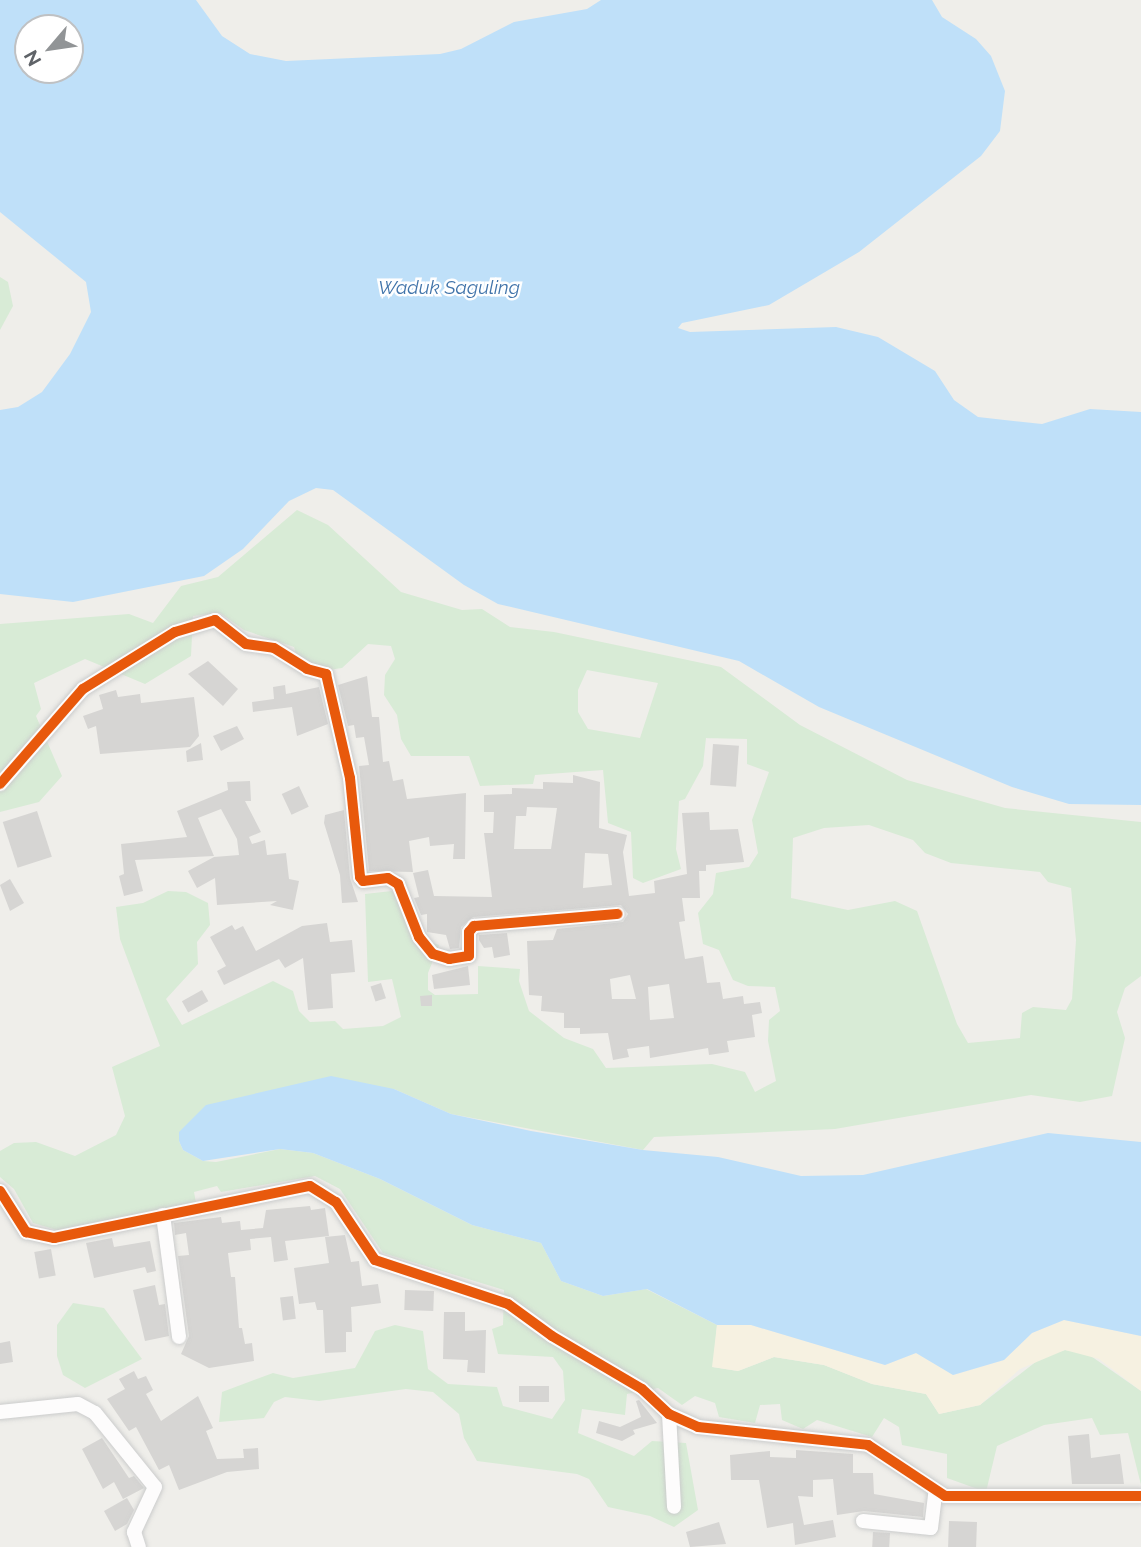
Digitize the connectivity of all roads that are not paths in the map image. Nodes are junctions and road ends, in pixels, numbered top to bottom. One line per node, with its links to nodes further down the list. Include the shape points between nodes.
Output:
1 (0, 784): 2 (street, via 83,688 175,632 215,620 246,644 274,648 307,669 326,674 350,778 360,877 363,881 388,878 398,884 419,937 433,954 449,959 469,956 469,932 474,926)
2 (618, 914)
3 (0, 1191): 4 (street, via 22,1228 37,1237 76,1236)
4 (163, 1215): 5 (street); 7 (street, via 294,1186 314,1188 336,1202 374,1260 508,1304 642,1390)
5 (179, 1337)
6 (0, 1412): 12 (street, via 78,1404 95,1413 155,1487 134,1532)
7 (669, 1414): 8 (street, via 709,1430 868,1445 887,1454); 10 (street)
8 (935, 1494): 9 (street, via 970,1498 1021,1493); 11 (street, via 931,1528)
9 (1141, 1496)
10 (674, 1507)
11 (863, 1521)
12 (139, 1547)

